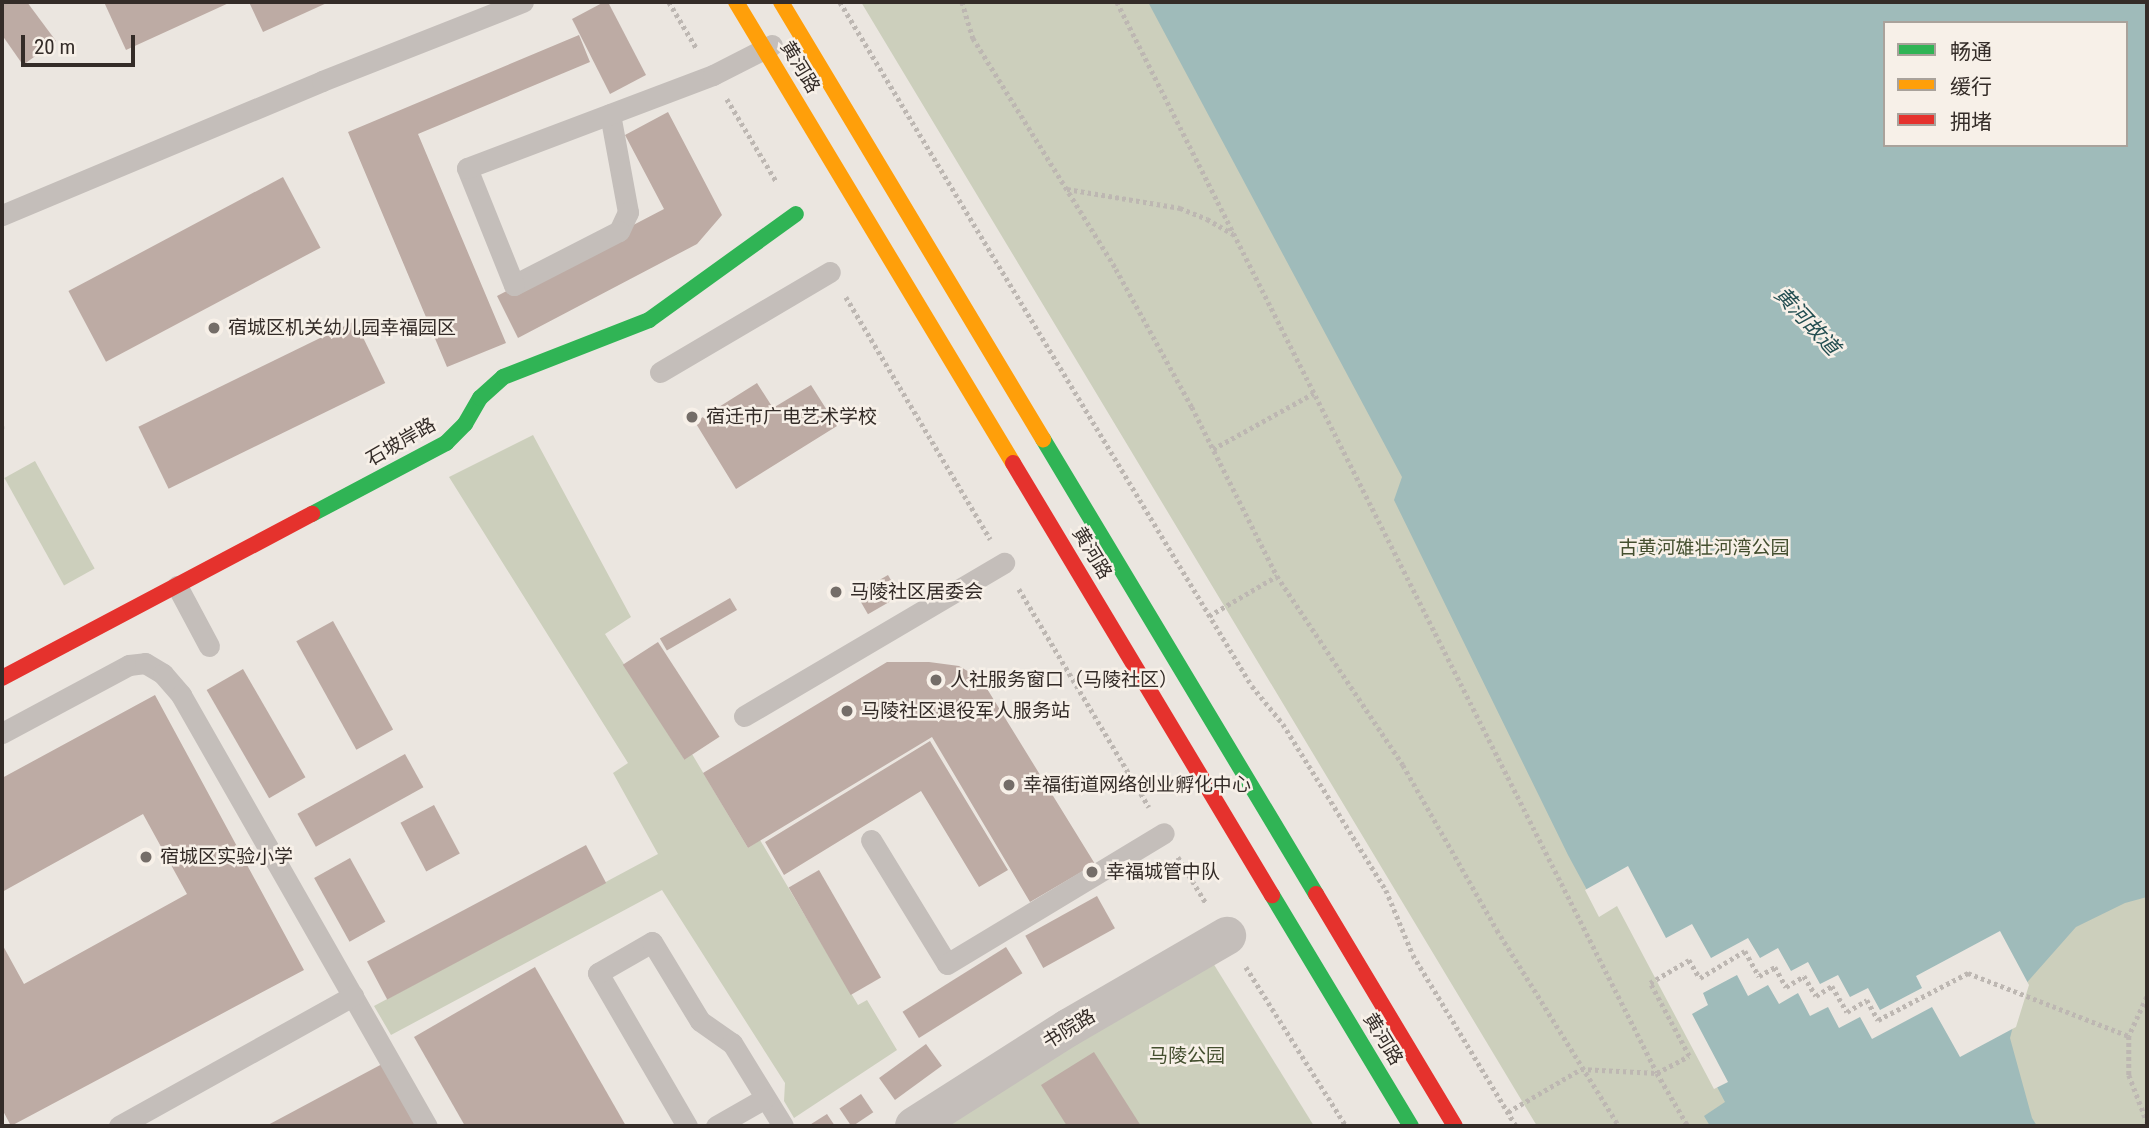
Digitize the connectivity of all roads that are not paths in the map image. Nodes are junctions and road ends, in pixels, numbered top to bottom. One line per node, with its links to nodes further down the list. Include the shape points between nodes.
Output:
1 (523, 2): 8 (lane)
2 (736, 2): 5 (main road, 黄河路)
3 (781, 2): 4 (main road, 黄河路)
4 (798, 31): 5 (lane); 29 (main road, 黄河路)
5 (764, 48): 6 (lane, via 713,75); 28 (main road, 黄河路)
6 (610, 114): 6 (lane, via 467,168 514,285 619,230 628,212)
7 (796, 214): 12 (main road, 石坡岸路, via 649,320 503,377 480,398 465,424 446,443)
8 (2, 215)
9 (830, 272): 10 (lane)
10 (660, 372)
11 (1004, 564): 15 (lane)
12 (177, 586): 13 (lane); 14 (main road, 石坡岸路)
13 (209, 646)
14 (2, 678)
15 (744, 716)
16 (2, 733): 20 (lane, via 128,665 145,663 163,674 181,695)
17 (1164, 833): 18 (lane, via 947,964)
18 (871, 840)
19 (1227, 936): 27 (street, 书院路, via 1068,1028)
20 (353, 996): 22 (lane); 23 (lane)
21 (765, 1098): 24 (lane, via 732,1044 700,1021 652,942 598,973); 25 (lane); 26 (lane)
22 (118, 1126)
23 (428, 1126)
24 (687, 1126)
25 (716, 1126)
26 (783, 1126)
27 (914, 1126)
28 (1411, 1126)
29 (1455, 1126)

